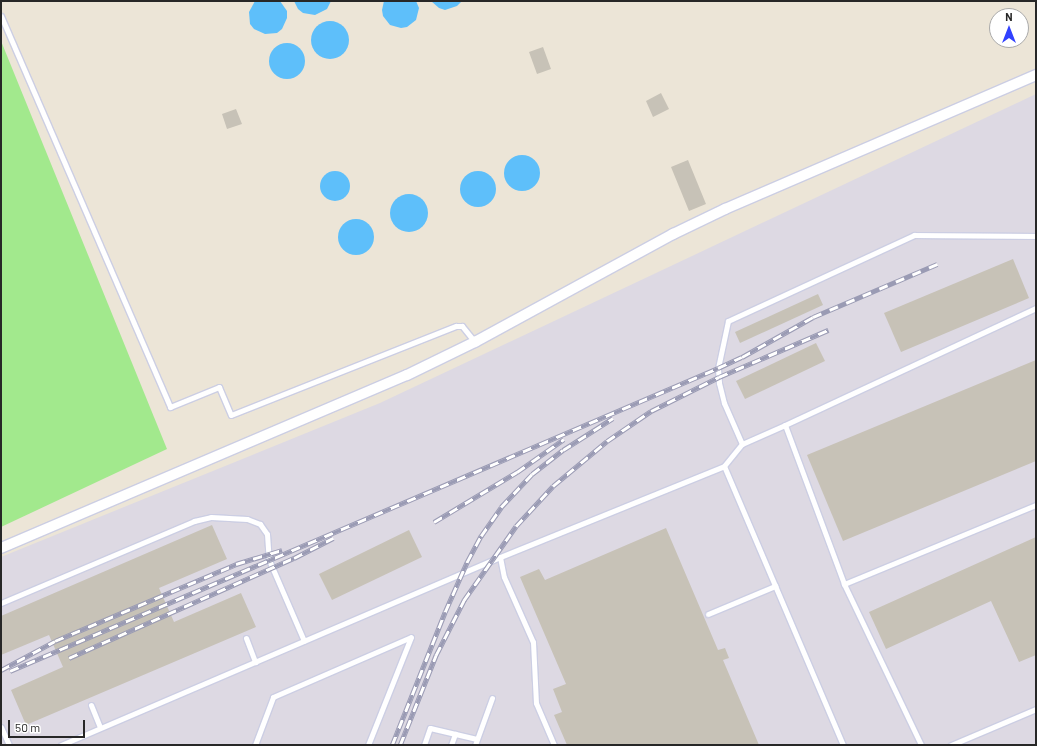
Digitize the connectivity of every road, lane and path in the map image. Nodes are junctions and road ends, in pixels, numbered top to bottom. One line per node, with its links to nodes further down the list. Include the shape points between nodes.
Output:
1 (1, 16): 5 (lane, via 170,407 219,388 231,415 456,326 462,326)
2 (1036, 75): 5 (street, via 719,212 673,234)
3 (1036, 236): 7 (lane, via 914,236 728,321 718,368 719,383 724,403)
4 (1036, 308): 6 (lane)
5 (475, 342): 10 (street, via 407,375)
6 (785, 425): 7 (lane); 12 (lane)
7 (742, 444): 8 (lane)
8 (724, 466): 11 (lane); 13 (lane)
9 (1036, 505): 12 (lane)
10 (1, 548)
11 (500, 557): 17 (lane); 33 (lane, via 504,577 533,642 536,703)
12 (844, 584): 35 (lane)
13 (775, 586): 15 (lane); 34 (lane)
14 (1, 603): 17 (lane, via 194,521 211,517 247,518 260,524 267,534 270,560)
15 (708, 614)
16 (246, 638): 18 (lane)
17 (304, 641): 18 (lane)
18 (255, 662): 23 (lane)
19 (492, 698): 25 (lane)
20 (91, 705): 23 (lane)
21 (1036, 709): 36 (lane)
22 (1, 727): 26 (lane)
23 (100, 727): 27 (lane)
24 (455, 734): 25 (lane); 30 (lane, via 430,728); 31 (lane)
25 (477, 739): 32 (lane)
26 (10, 745)
27 (61, 745)
28 (255, 745): 29 (lane, via 273,697 410,637)
29 (368, 745)
30 (424, 745)
31 (451, 745)
32 (475, 745)
33 (554, 745)
34 (843, 745)
35 (921, 745)
36 (951, 745)

